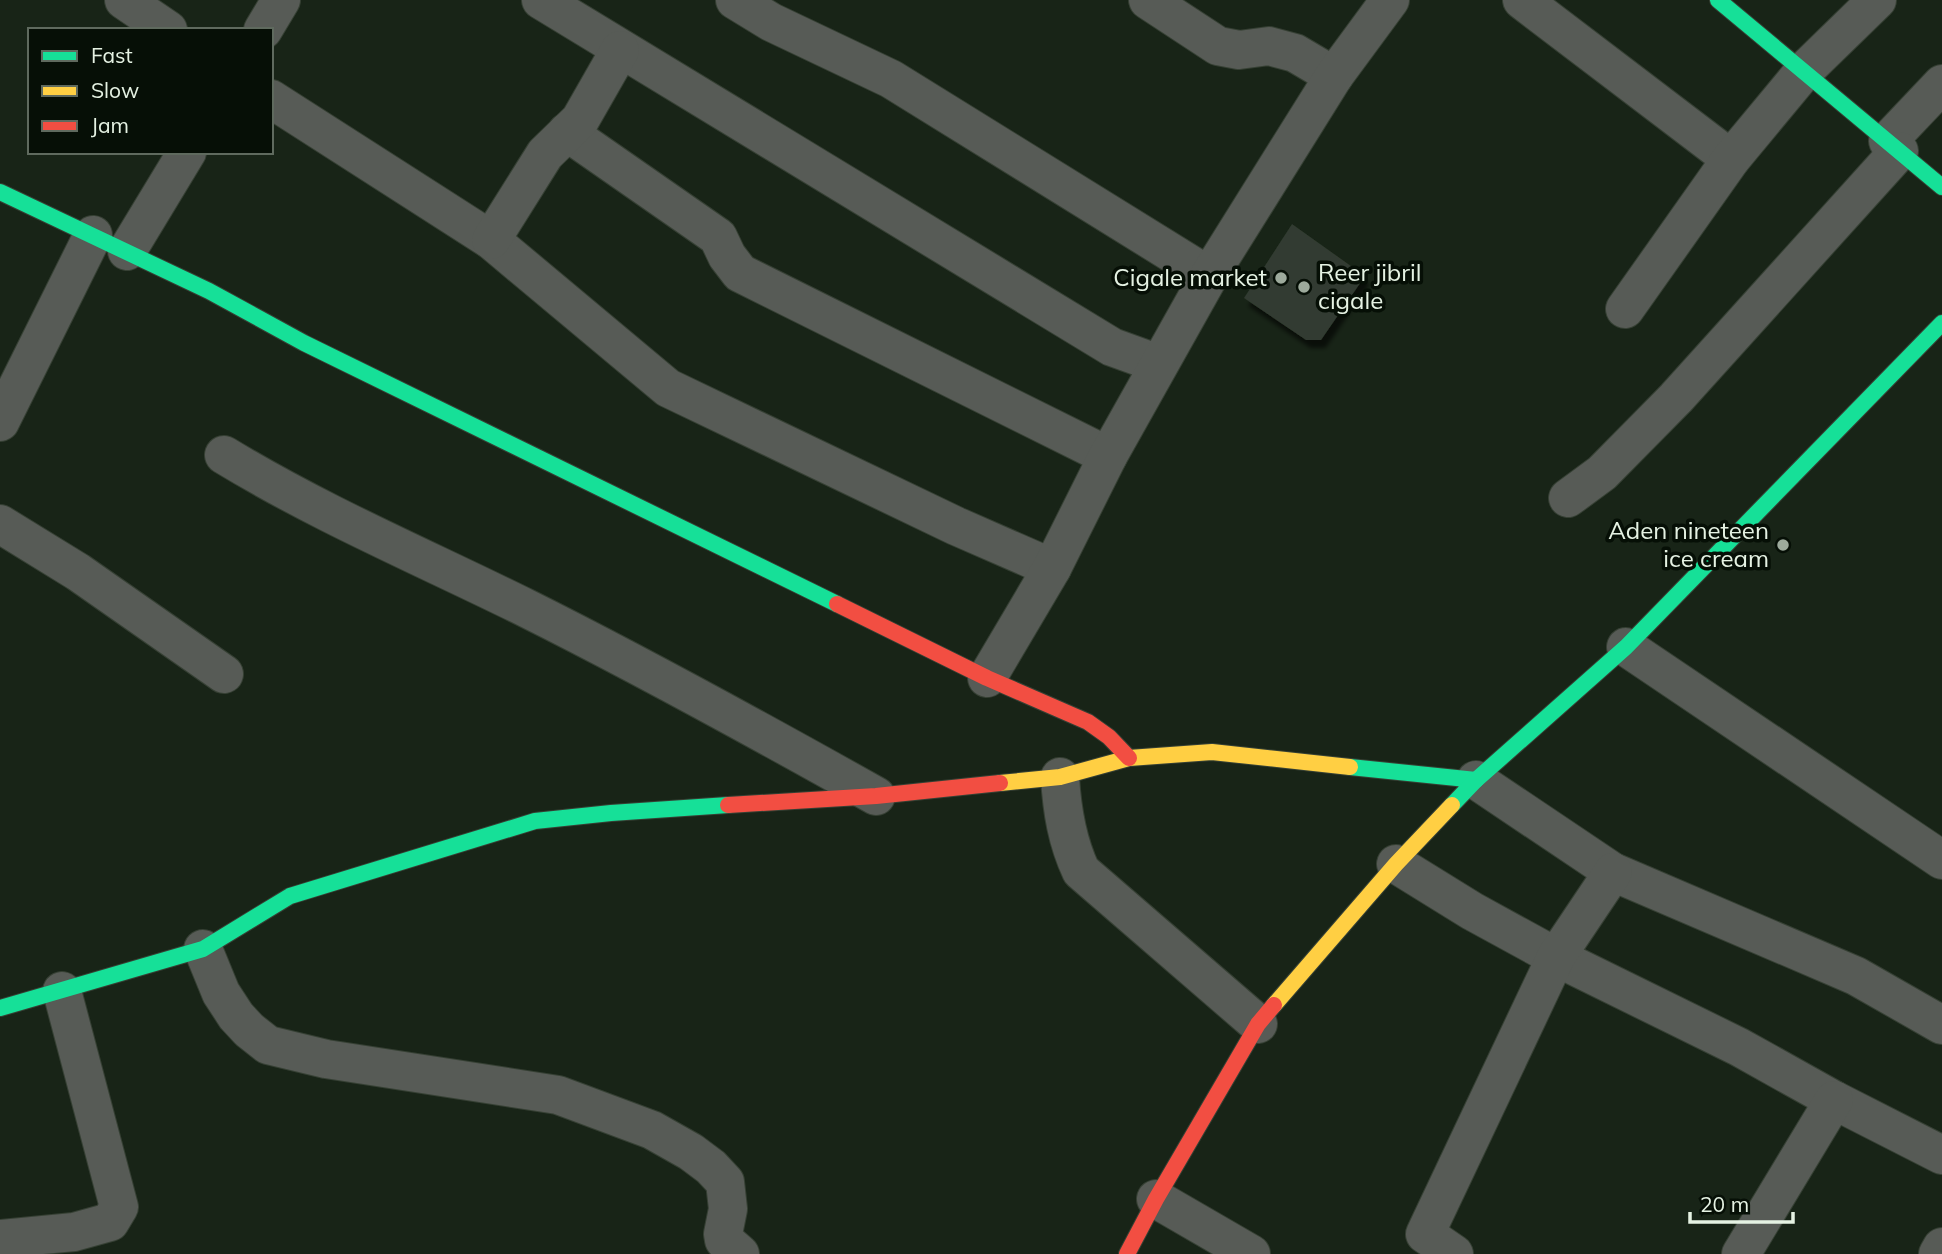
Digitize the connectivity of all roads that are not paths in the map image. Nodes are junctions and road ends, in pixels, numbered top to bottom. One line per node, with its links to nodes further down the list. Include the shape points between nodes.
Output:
1 (124, 0): 10 (street)
2 (281, 0): 11 (street)
3 (541, 0): 12 (street)
4 (735, 0): 26 (street, via 891,79)
5 (1148, 0): 14 (street, via 1218,47 1269,47 1295,53)
6 (1390, 0): 14 (street)
7 (1522, 0): 20 (street)
8 (1718, 0): 13 (street)
9 (1877, 0): 13 (street)
10 (165, 28)
11 (264, 28)
12 (620, 50): 17 (street, via 580,120); 29 (street, via 1112,347)
13 (1804, 71): 18 (street); 20 (street)
14 (1334, 76): 26 (street)
15 (1942, 84): 18 (street)
16 (273, 100): 24 (street)
17 (567, 132): 24 (street, via 545,154); 32 (street, via 700,222 718,237 740,273)
18 (1893, 146): 21 (street); 33 (street, via 1676,398 1602,473)
19 (186, 154): 25 (street)
20 (1731, 159): 27 (street)
21 (1942, 187)
22 (0, 192): 23 (street)
23 (93, 235): 25 (street); 30 (street)
24 (491, 240): 35 (street, via 668,388)
25 (127, 251): 38 (street, via 304,343)
26 (1209, 276): 29 (street)
27 (1625, 309)
28 (1942, 323): 36 (street)
29 (1159, 363): 32 (street)
30 (0, 422)
31 (224, 456): 42 (street, via 277,487 722,709)
32 (1108, 456): 35 (street)
33 (1568, 498)
34 (0, 524): 37 (street, via 78,572)
35 (1052, 568): 38 (street)
36 (1626, 647): 41 (street); 43 (street)
37 (223, 674)
38 (987, 678): 39 (street, via 1088,722)
39 (1129, 758): 40 (street); 41 (street, via 1212,752)
40 (1060, 778): 42 (street); 50 (street, via 1068,839 1081,871)
41 (1476, 780): 44 (street); 45 (street)
42 (876, 796): 46 (street, via 535,821 290,896)
43 (1942, 860)
44 (1396, 864): 47 (street); 50 (street)
45 (1613, 872): 47 (street); 51 (street, via 1856,976)
46 (203, 949): 48 (street); 57 (street, via 236,1016 268,1045 326,1059 558,1095 652,1130 711,1167 725,1182 724,1240)
47 (1556, 957): 52 (street, via 1739,1047); 60 (street, via 1425,1234)
48 (62, 991): 49 (street); 55 (street, via 119,1207 110,1222 74,1232)
49 (0, 1008)
50 (1258, 1024): 54 (street)
51 (1942, 1025)
52 (1834, 1100): 53 (street); 61 (street)
53 (1942, 1155)
54 (1156, 1199): 58 (street); 59 (street)
55 (0, 1239)
56 (1942, 1247): 62 (street)
57 (740, 1254)
58 (1128, 1254)
59 (1251, 1254)
60 (1454, 1254)
61 (1741, 1254)
62 (1938, 1254)

